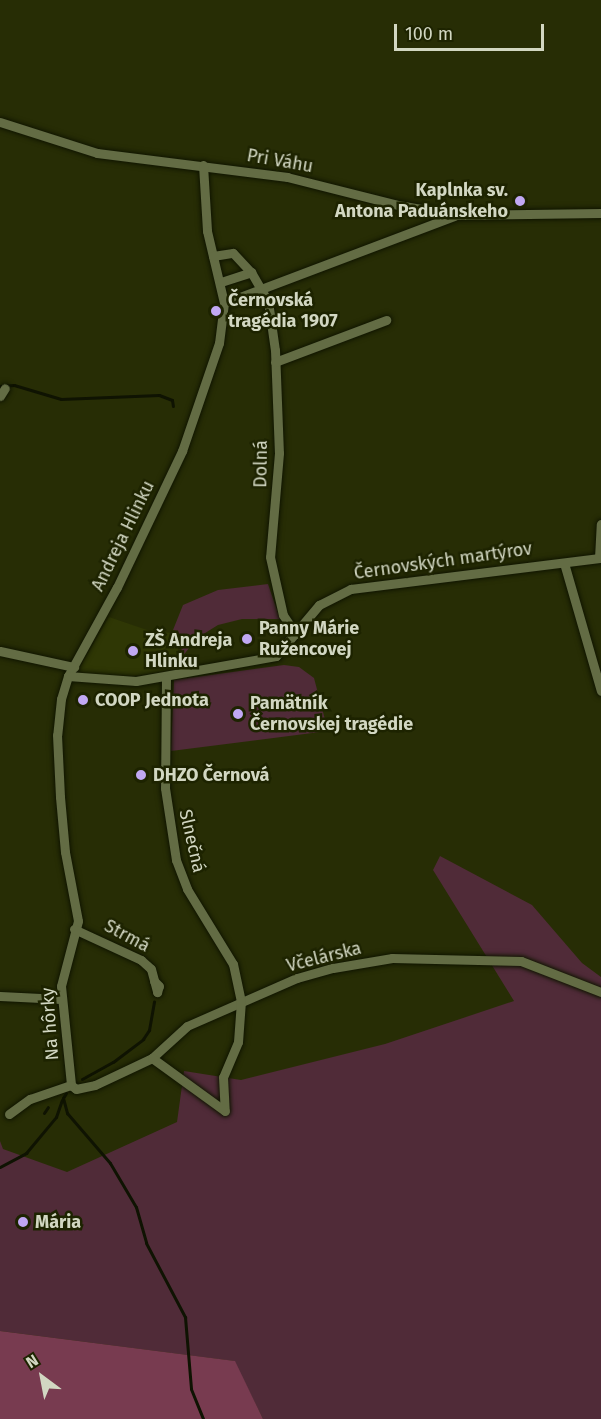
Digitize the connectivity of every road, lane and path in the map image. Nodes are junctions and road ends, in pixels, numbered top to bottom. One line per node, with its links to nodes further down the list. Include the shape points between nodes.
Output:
1 (0, 122): 2 (street, Pri Váhu, via 98,153)
2 (202, 165): 4 (street, Pri Váhu, via 287,177); 5 (street, Andreja Hlinku)
3 (601, 213): 4 (street, Pri Váhu)
4 (456, 215): 8 (street)
5 (213, 256): 6 (street, Dolná, via 233,253); 7 (street, Andreja Hlinku)
6 (251, 272): 7 (street); 8 (street, Dolná)
7 (221, 282): 9 (street, Andreja Hlinku)
8 (263, 290): 9 (street); 11 (street, Dolná, via 268,301)
9 (224, 303): 17 (street, Andreja Hlinku, via 215,356 182,451 117,588)
10 (386, 320): 11 (street)
11 (275, 362): 15 (street, Dolná, via 279,453 270,557 283,615)
12 (601, 524): 13 (street)
13 (600, 558): 14 (street, Černovských martýrov)
14 (564, 563): 15 (street, Černovských martýrov, via 351,589 319,605); 20 (street)
15 (296, 634): 19 (street, Černovských martýrov, via 276,656)
16 (0, 651): 17 (street)
17 (74, 667): 18 (street, Andreja Hlinku)
18 (68, 676): 19 (street, Černovských martýrov, via 136,681); 21 (street, Andreja Hlinku, via 57,735 65,852)
19 (166, 678): 26 (street, Slnečná, via 165,788 174,850 187,889 233,964)
20 (601, 691)
21 (76, 925): 22 (street, Strmá, via 141,960 151,969); 25 (street, Na hôrky)
22 (154, 981)
23 (601, 992): 26 (street, Včelárska, via 521,961 392,958 333,968)
24 (0, 996): 25 (street)
25 (62, 999): 28 (street, Na hôrky)
26 (241, 1001): 27 (street, Včelárska, via 187,1026); 27 (street, Slnečná, via 242,1025 222,1092 225,1111)
27 (152, 1058): 28 (street, Včelárska, via 95,1085)
28 (74, 1087): 29 (street, Včelárska, via 30,1099)
29 (9, 1114)

